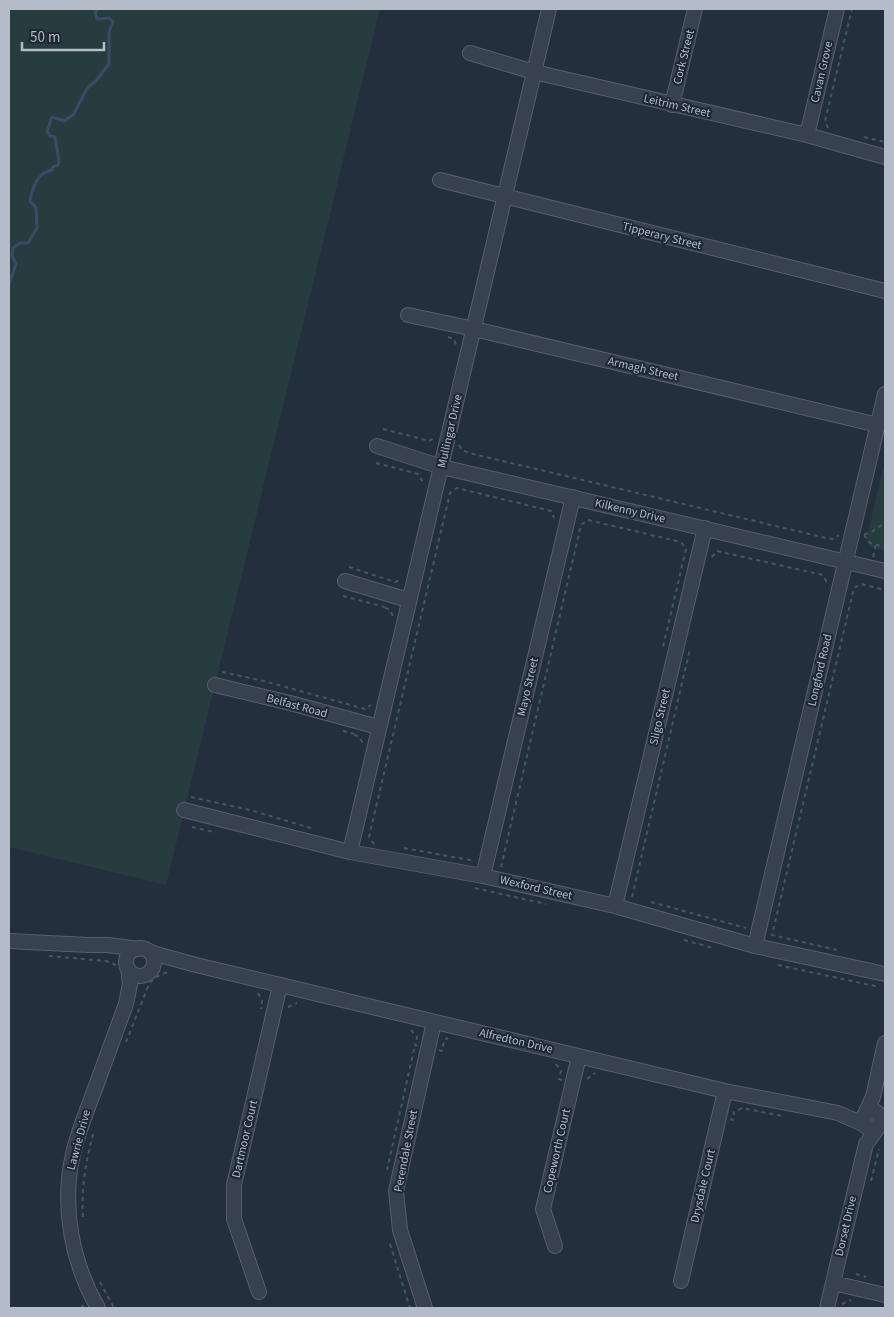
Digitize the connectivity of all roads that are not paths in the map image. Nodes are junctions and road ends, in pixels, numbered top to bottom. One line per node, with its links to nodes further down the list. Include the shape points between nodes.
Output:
1 (549, 9): 5 (street, Mullingar Drive)
2 (696, 9): 6 (street, Cork Street)
3 (836, 9): 7 (street, Cavan Grove)
4 (470, 52): 5 (street, Leitrim Street)
5 (534, 72): 6 (street, Leitrim Street); 10 (street, Mullingar Drive)
6 (672, 105): 7 (street, Leitrim Street)
7 (807, 135): 8 (street, Leitrim Street)
8 (885, 157)
9 (440, 180): 10 (street, Tipperary Street)
10 (506, 197): 11 (street, Tipperary Street); 13 (street, Mullingar Drive)
11 (885, 291)
12 (408, 315): 13 (street, Armagh Street)
13 (474, 328): 15 (street, Armagh Street); 17 (street, Mullingar Drive)
14 (885, 394): 15 (street, Longford Road)
15 (878, 425): 20 (street, Longford Road)
16 (377, 446): 17 (street, Kilkenny Drive)
17 (442, 467): 18 (street, Kilkenny Drive); 23 (street, Mullingar Drive)
18 (573, 497): 19 (street, Kilkenny Drive); 28 (street, Mayo Street)
19 (705, 528): 20 (street, Kilkenny Drive); 29 (street, Sligo Street)
20 (846, 562): 21 (street, Kilkenny Drive); 32 (street, Longford Road)
21 (885, 571)
22 (345, 581): 23 (street)
23 (408, 600): 25 (street, Mullingar Drive)
24 (215, 685): 25 (street, Belfast Road)
25 (378, 727): 27 (street, Mullingar Drive)
26 (184, 810): 27 (street, Wexford Street)
27 (350, 852): 28 (street, Wexford Street)
28 (483, 876): 29 (street, Wexford Street)
29 (615, 906): 32 (street, Wexford Street)
30 (9, 941): 31 (street, Alfredton Drive)
31 (88, 945): 33 (street, Alfredton Drive); 35 (street, via 116,956)
32 (756, 946): 37 (street, Wexford Street)
33 (143, 949): 34 (street, Alfredton Drive); 35 (street, via 128,956); 36 (street, via 152,954 154,960)
34 (196, 965): 36 (street, Alfredton Drive, via 165,967); 38 (street, Alfredton Drive)
35 (125, 967): 36 (street, via 140,976); 39 (street, Lawrie Drive, via 130,984)
36 (149, 973): 39 (street, Lawrie Drive)
37 (881, 974)
38 (280, 985): 40 (street, Alfredton Drive); 48 (street, Dartmoor Court, via 234,1185 234,1219)
39 (126, 1004): 50 (street, Lawrie Drive, via 77,1139 70,1173 69,1213 74,1247 80,1271)
40 (434, 1022): 42 (street, Alfredton Drive); 51 (street, Perendale Street, via 396,1190 400,1230)
41 (885, 1042): 44 (street, Dorset Drive, via 873,1097)
42 (579, 1056): 43 (street, Alfredton Drive); 45 (street, Copeworth Court, via 543,1209)
43 (725, 1090): 44 (street, Alfredton Drive); 46 (street, Drysdale Court)
44 (874, 1120): 47 (street, Dorset Drive, via 873,1145)
45 (555, 1246)
46 (681, 1281)
47 (833, 1283): 49 (street, via 854,1281); 52 (street, Dorset Drive)
48 (259, 1292)
49 (885, 1295)
50 (98, 1308)
51 (425, 1308)
52 (827, 1308)

